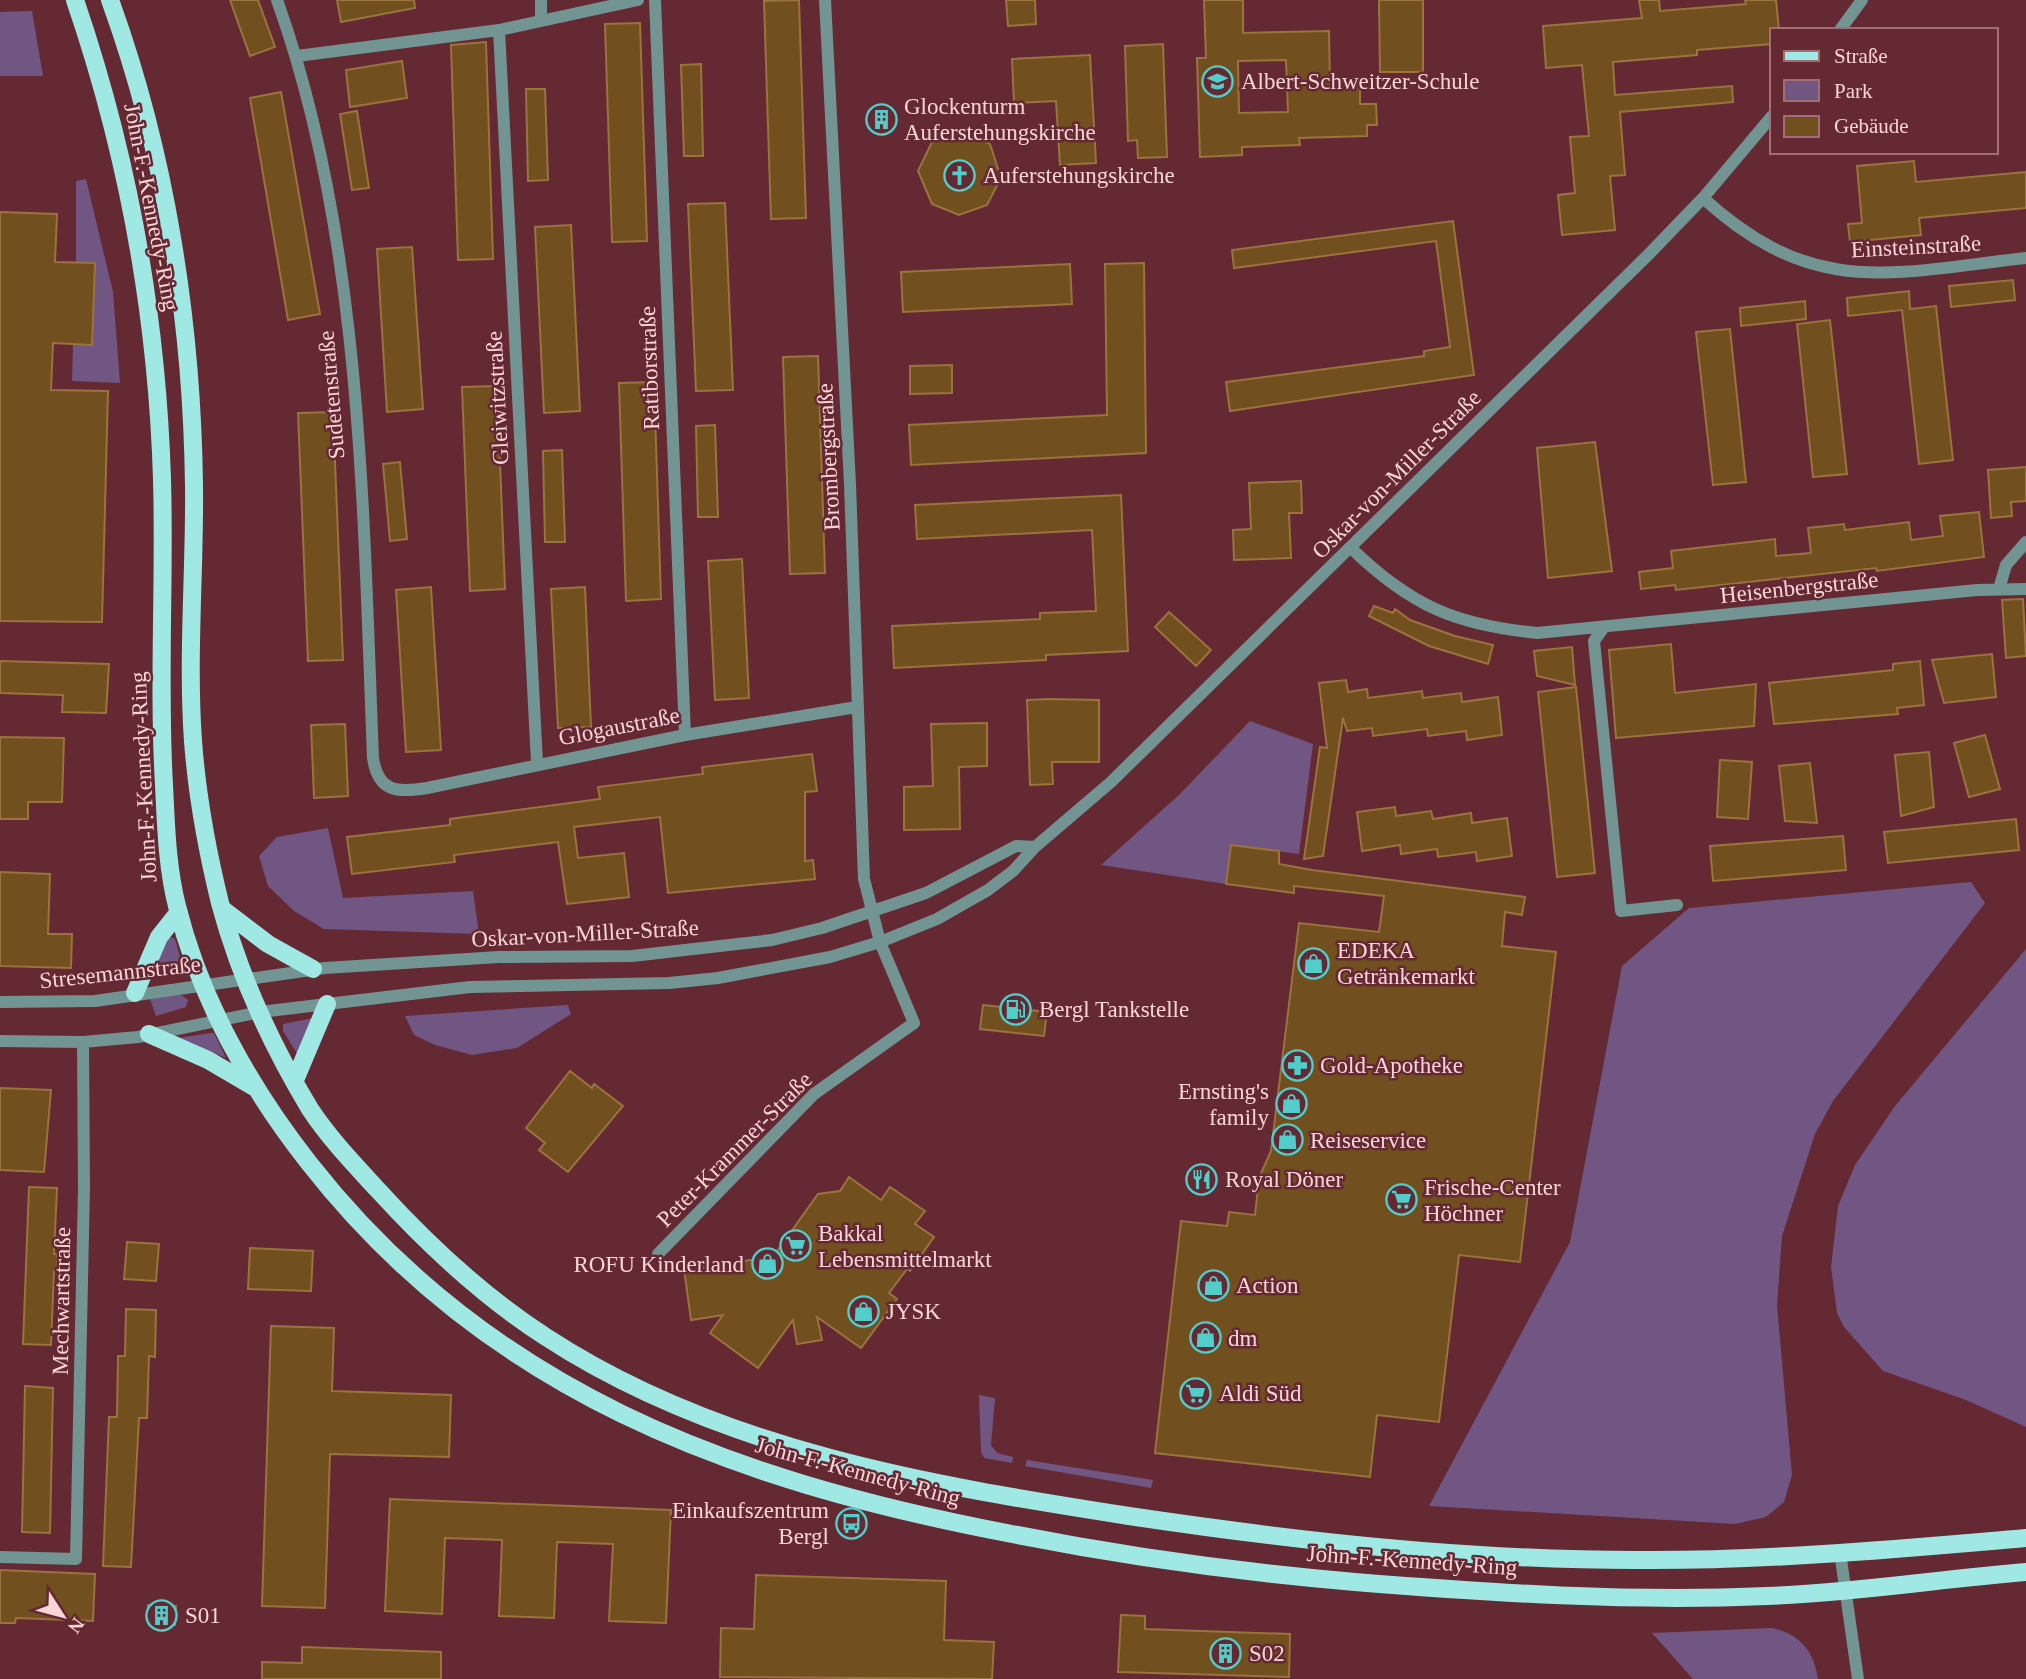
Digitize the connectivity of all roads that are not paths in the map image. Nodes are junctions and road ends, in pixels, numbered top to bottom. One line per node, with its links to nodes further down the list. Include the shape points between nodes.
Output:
1 (75, 0): 28 (main road, John-F.-Kennedy-Ring, via 113,127 149,307 162,482 162,748 167,839)
2 (110, 0): 27 (main road, John-F.-Kennedy-Ring, via 145,110 182,303 194,485 193,740 206,841)
3 (277, 0): 12 (street, Sudetenstraße)
4 (541, 0): 9 (street)
5 (638, 0): 9 (street)
6 (654, 0): 22 (street, Ratiborstraße)
7 (825, 0): 21 (street, Brombergstraße)
8 (1863, 0): 10 (street)
9 (541, 18): 11 (street)
10 (1842, 28)
11 (499, 30): 12 (street); 23 (street, Gleiwitzstraße)
12 (297, 56): 24 (street, Sudetenstraße, via 328,183 353,378 373,758 379,780)
13 (1770, 118): 14 (street, Oskar-von-Miller-Straße)
14 (1703, 198): 15 (street, Einsteinstraße, via 1767,247 1825,268 1858,274 1958,268); 17 (street, Oskar-von-Miller-Straße)
15 (2026, 258)
16 (2026, 542): 18 (street, via 2006,565)
17 (1352, 549): 20 (street, Heisenbergstraße, via 1392,586 1468,622 1538,633); 25 (street, Oskar-von-Miller-Straße, via 1111,782)
18 (1999, 589): 19 (street, Heisenbergstraße); 20 (street, Heisenbergstraße)
19 (2026, 589)
20 (1604, 627): 26 (street, via 1594,641 1621,911)
21 (857, 707): 22 (street, Glogaustraße); 29 (street, Brombergstraße, via 864,879)
22 (685, 735): 23 (street, Glogaustraße)
23 (537, 763): 24 (street, Glogaustraße, via 427,789 404,792)
24 (391, 788)
25 (1035, 847): 29 (street, Oskar-von-Miller-Straße, via 1016,846 926,893); 30 (street, Oskar-von-Miller-Straße, via 988,890 937,919)
26 (1677, 905)
27 (222, 909): 31 (main road, via 268,944); 32 (main road, John-F.-Kennedy-Ring)
28 (178, 912): 33 (main road, John-F.-Kennedy-Ring); 34 (main road, via 159,937)
29 (872, 912): 30 (street, Peter-Krammer-Straße); 31 (street, Oskar-von-Miller-Straße, via 772,940 717,948 632,956 499,957)
30 (880, 942): 36 (street, Oskar-von-Miller-Straße, via 819,960 718,978 470,987); 44 (street, Peter-Krammer-Straße, via 914,1023 814,1094)
31 (313, 969): 32 (street, Oskar-von-Miller-Straße)
32 (244, 977): 33 (street, Stresemannstraße); 37 (main road, John-F.-Kennedy-Ring)
33 (205, 984): 34 (street, Stresemannstraße); 38 (main road, John-F.-Kennedy-Ring)
34 (135, 993): 35 (street, Stresemannstraße, via 95,1000)
35 (0, 1002)
36 (327, 1004): 37 (street, Oskar-von-Miller-Straße); 42 (main road)
37 (260, 1012): 38 (street); 42 (main road, John-F.-Kennedy-Ring)
38 (220, 1019): 39 (street); 43 (main road, John-F.-Kennedy-Ring)
39 (149, 1034): 41 (street); 43 (main road)
40 (0, 1041): 41 (street)
41 (83, 1042): 47 (street, Mechwartstraße, via 76,1559)
42 (295, 1080): 46 (main road, John-F.-Kennedy-Ring, via 340,1149 423,1239 502,1307 619,1380 747,1434 1012,1498 1191,1525 1432,1552 1635,1560)
43 (254, 1087): 49 (main road, John-F.-Kennedy-Ring, via 331,1191 368,1232 463,1317 526,1361 630,1418 779,1479 897,1510 1056,1543 1310,1578 1580,1597 1776,1596)
44 (659, 1254)
45 (2026, 1538): 46 (main road, John-F.-Kennedy-Ring)
46 (1840, 1552): 49 (street)
47 (0, 1557)
48 (2026, 1572): 49 (main road, John-F.-Kennedy-Ring)
49 (1845, 1589): 50 (street)
50 (1858, 1679)

